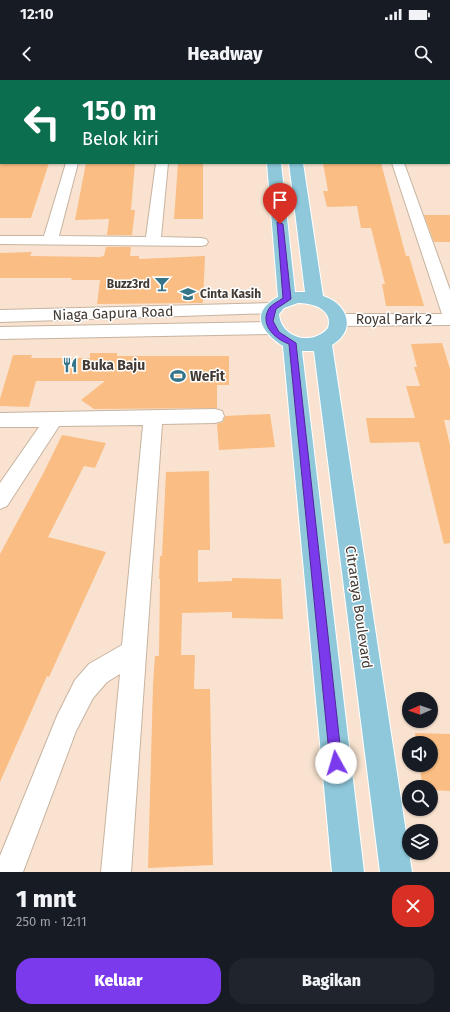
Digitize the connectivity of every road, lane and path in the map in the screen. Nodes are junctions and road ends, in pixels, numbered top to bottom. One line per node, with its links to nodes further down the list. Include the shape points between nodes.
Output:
1 (72, 164): 7 (street)
2 (162, 164): 8 (street)
3 (274, 164): 11 (main road)
4 (296, 164): 10 (main road)
5 (398, 164): 12 (street)
6 (0, 240): 7 (street)
7 (50, 241): 8 (street)
8 (153, 242): 9 (street)
9 (201, 242)
10 (315, 299): 11 (main road, via 305,297); 15 (main road, via 330,307)
11 (280, 304): 13 (street, Niaga Gapura Road); 16 (main road, via 270,314)
12 (450, 313)
13 (0, 316)
14 (450, 319): 15 (street, Royal Park 2)
15 (338, 320): 18 (main road, via 336,333)
16 (272, 328): 17 (street, Niaga Gapura Road); 19 (main road)
17 (0, 333)
18 (322, 342): 19 (main road, via 303,345); 29 (main road, Citraraya Boulevard)
19 (292, 343): 28 (main road)
20 (216, 416): 21 (street)
21 (153, 417): 22 (street); 25 (street)
22 (54, 419): 23 (street); 24 (street)
23 (0, 420)
24 (0, 500)
25 (134, 652): 26 (street, via 98,673 84,689 66,725); 27 (street)
26 (8, 872)
27 (116, 872)
28 (348, 872)
29 (396, 872)

